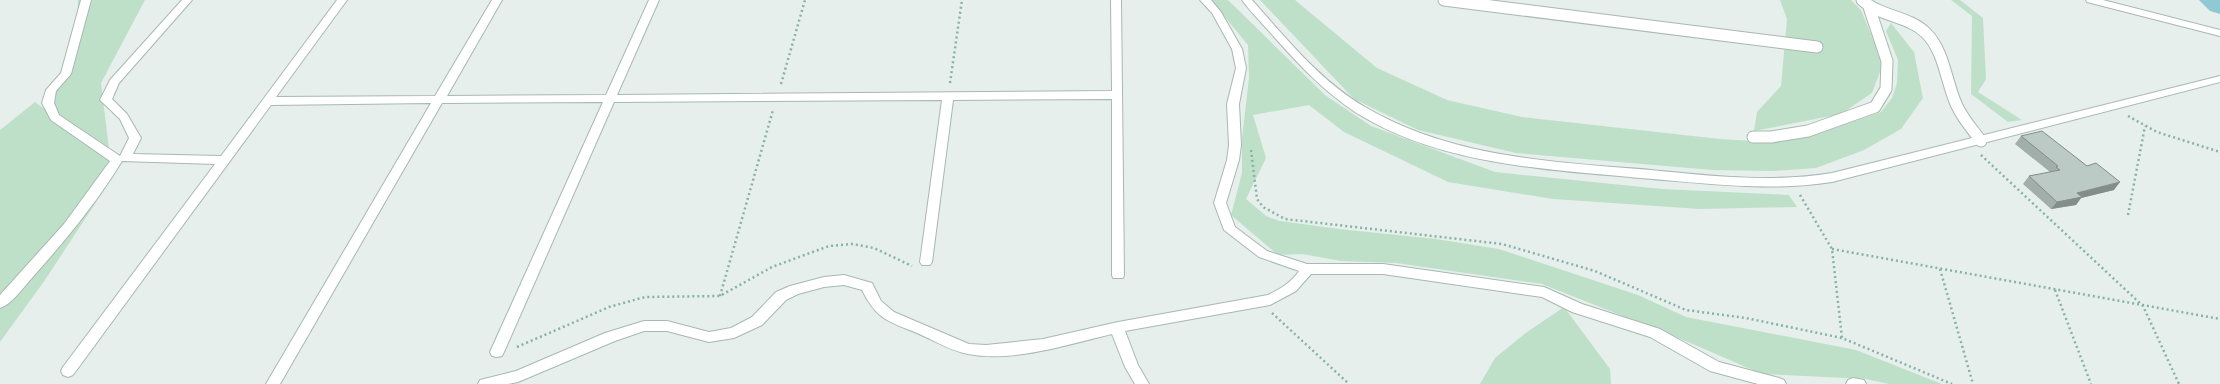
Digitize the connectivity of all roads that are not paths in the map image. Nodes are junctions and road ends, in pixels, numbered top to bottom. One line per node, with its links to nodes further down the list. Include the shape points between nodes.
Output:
1 (86, 0): 26 (street, via 66,74 51,90 48,103 55,117 117,160 56,244 20,285)
2 (187, 0): 22 (street, via 114,82 106,100 129,122 134,138 125,158)
3 (342, 0): 19 (street)
4 (497, 0): 18 (street)
5 (654, 0): 17 (street)
6 (1116, 0): 15 (street)
7 (1205, 0): 24 (street, via 1216,12 1237,49 1241,68 1233,104 1233,160 1220,203 1230,230 1263,254)
8 (1247, 0): 21 (street, via 1320,80 1338,95 1362,111 1421,139 1482,157 1711,180 1792,183 1836,176)
9 (1444, 0): 13 (lane)
10 (2091, 0): 12 (street)
11 (1866, 4): 20 (lane, via 1887,61 1886,89 1875,107 1808,132); 21 (lane, via 1915,25 1928,34 1942,62 1957,106)
12 (2220, 33)
13 (1817, 47)
14 (2220, 79): 21 (street)
15 (1118, 95): 16 (street); 25 (street)
16 (948, 96): 17 (street); 23 (street)
17 (611, 97): 18 (street); 28 (street)
18 (440, 98): 19 (street); 30 (street)
19 (266, 101): 22 (street)
20 (1753, 137)
21 (1981, 141)
22 (223, 160): 29 (street)
23 (926, 262)
24 (1307, 269): 27 (street, via 1293,289 1270,300); 33 (street, via 1383,269 1544,292 1577,308 1655,332 1715,367)
25 (1118, 276)
26 (0, 303)
27 (1118, 328): 31 (street, via 1038,345 980,351 968,349 889,316 876,304 867,286 844,280 824,282 781,296 757,321 734,332 709,337 667,326 644,326 610,337 518,376); 32 (street, via 1132,367)
28 (497, 352)
29 (68, 371)
30 (273, 384)
31 (485, 384)
32 (1142, 384)
33 (1779, 384)
34 (1853, 384): 35 (street)
35 (1859, 384)

